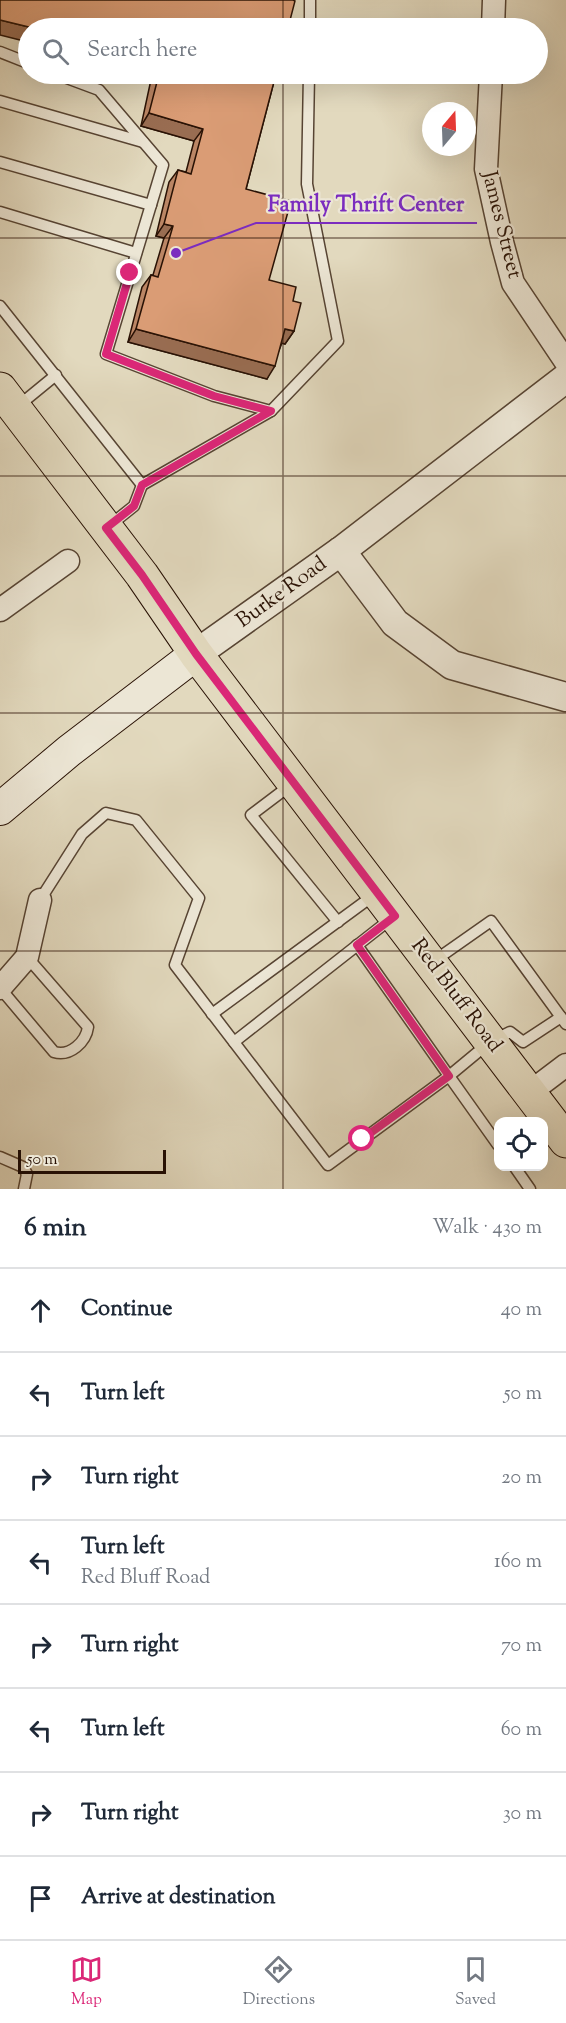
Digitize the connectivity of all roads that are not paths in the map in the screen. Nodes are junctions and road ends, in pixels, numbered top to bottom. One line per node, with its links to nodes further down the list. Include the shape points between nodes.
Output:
1 (310, 0): 3 (lane)
2 (494, 0): 4 (street)
3 (310, 18)
4 (493, 18)
5 (0, 52): 6 (lane)
6 (18, 59)
7 (83, 84): 11 (lane, via 99,90)
8 (309, 84): 21 (lane, via 307,184 338,341)
9 (490, 84): 17 (street, James Street, via 486,169 513,283)
10 (0, 101): 11 (lane)
11 (143, 142): 13 (lane, via 163,165)
12 (0, 162): 13 (lane)
13 (151, 205): 15 (lane)
14 (0, 212): 15 (lane)
15 (136, 253): 21 (lane, via 106,354 214,396)
16 (0, 306): 18 (lane)
17 (566, 362)
18 (56, 375): 20 (lane); 22 (lane)
19 (566, 378): 24 (street, Burke Road)
20 (7, 399): 23 (main road, Red Bluff Road)
21 (271, 411): 22 (lane)
22 (142, 485): 23 (lane, via 134,506)
23 (106, 528): 27 (main road, Red Bluff Road)
24 (341, 550): 27 (street, Burke Road); 28 (street, via 395,623 452,665)
25 (68, 561): 26 (street)
26 (0, 610)
27 (196, 654): 29 (main road, Red Bluff Road); 30 (main road, Burke Road)
28 (566, 697)
29 (293, 783): 32 (main road, Red Bluff Road); 33 (lane, via 251,815)
30 (0, 809)
31 (40, 900): 35 (street); 38 (lane, via 82,834 106,813 136,820 199,898 175,965)
32 (386, 904): 33 (lane); 34 (lane); 36 (main road, Red Bluff Road)
33 (338, 922): 38 (lane)
34 (357, 945): 40 (lane); 43 (lane)
35 (27, 957): 37 (street); 37 (lane, via 88,1027 84,1040 66,1052 54,1052)
36 (431, 963): 39 (lane, via 491,921); 41 (main road, Red Bluff Road)
37 (0, 988)
38 (212, 1014): 40 (lane)
39 (564, 1020): 41 (lane, via 523,1042 510,1032)
40 (234, 1042): 43 (lane, via 328,1165)
41 (490, 1042): 43 (lane); 44 (main road, Red Bluff Road)
42 (566, 1065): 44 (street)
43 (449, 1076): 45 (lane)
44 (530, 1093): 46 (main road, Red Bluff Road)
45 (494, 1139)
46 (566, 1142)
47 (0, 1157): 49 (lane, via 23,1167 27,1174)
48 (517, 1171): 50 (lane)
49 (24, 1189)
50 (530, 1189)

